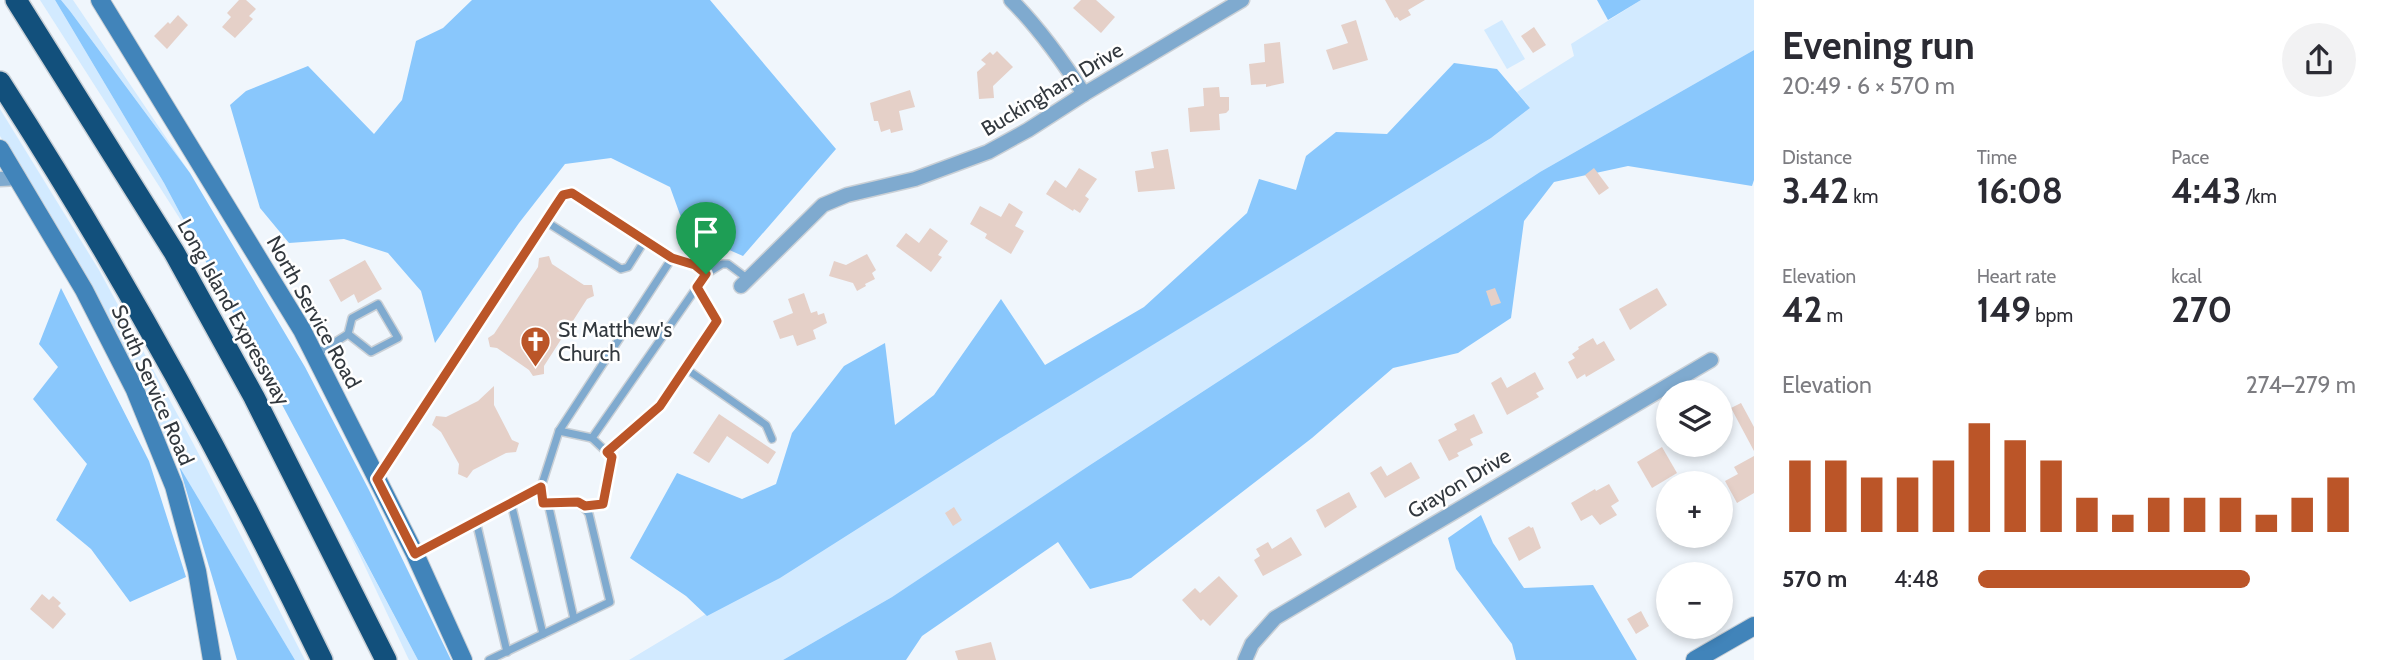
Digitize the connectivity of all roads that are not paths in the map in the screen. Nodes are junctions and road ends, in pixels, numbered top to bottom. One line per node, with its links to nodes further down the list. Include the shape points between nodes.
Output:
1 (16, 0): 37 (highway, Long Island Expressway, via 179,261 254,397)
2 (1011, 0): 6 (street, via 1037,26)
3 (1242, 0): 6 (street, Buckingham Drive)
4 (105, 2): 17 (main road, North Service Road)
5 (0, 82): 36 (highway, via 124,282)
6 (1084, 94): 14 (street, Buckingham Drive, via 988,152 823,205)
7 (0, 149): 8 (main road, South Service Road)
8 (19, 178): 9 (street); 35 (main road, South Service Road, via 135,390 174,486 197,571)
9 (0, 179)
10 (545, 221): 11 (lane, via 563,195 572,193); 11 (lane, via 621,269 628,267); 24 (lane)
11 (645, 240): 12 (lane)
12 (672, 258): 13 (lane); 20 (lane)
13 (706, 274): 14 (lane, via 728,264); 15 (lane)
14 (745, 283)
15 (697, 287): 19 (lane, via 717,321); 21 (lane)
16 (348, 334): 16 (lane, via 352,318 379,304 398,338 372,352); 17 (lane)
17 (315, 355): 24 (main road, North Service Road)
18 (1711, 360): 40 (street, Grayon Drive, via 1275,618 1252,644)
19 (685, 368): 22 (lane, via 766,425); 23 (lane, via 660,406)
20 (559, 431): 21 (lane); 25 (lane)
21 (592, 438): 23 (lane)
22 (772, 439)
23 (607, 452): 28 (lane, via 612,457 603,504)
24 (377, 479): 30 (main road, North Service Road)
25 (541, 487): 26 (lane); 27 (lane, via 543,503)
26 (511, 503): 29 (lane); 33 (lane)
27 (548, 503): 28 (lane); 31 (lane)
28 (585, 506): 31 (lane, via 610,601)
29 (476, 522): 30 (lane); 34 (lane)
30 (415, 554): 38 (main road, North Service Road)
31 (574, 619): 33 (lane)
32 (1754, 626): 41 (main road)
33 (544, 634): 34 (lane)
34 (507, 652): 39 (lane)
35 (212, 660)
36 (322, 660)
37 (386, 660)
38 (464, 660)
39 (489, 660)
40 (1245, 660)
41 (1695, 660)

